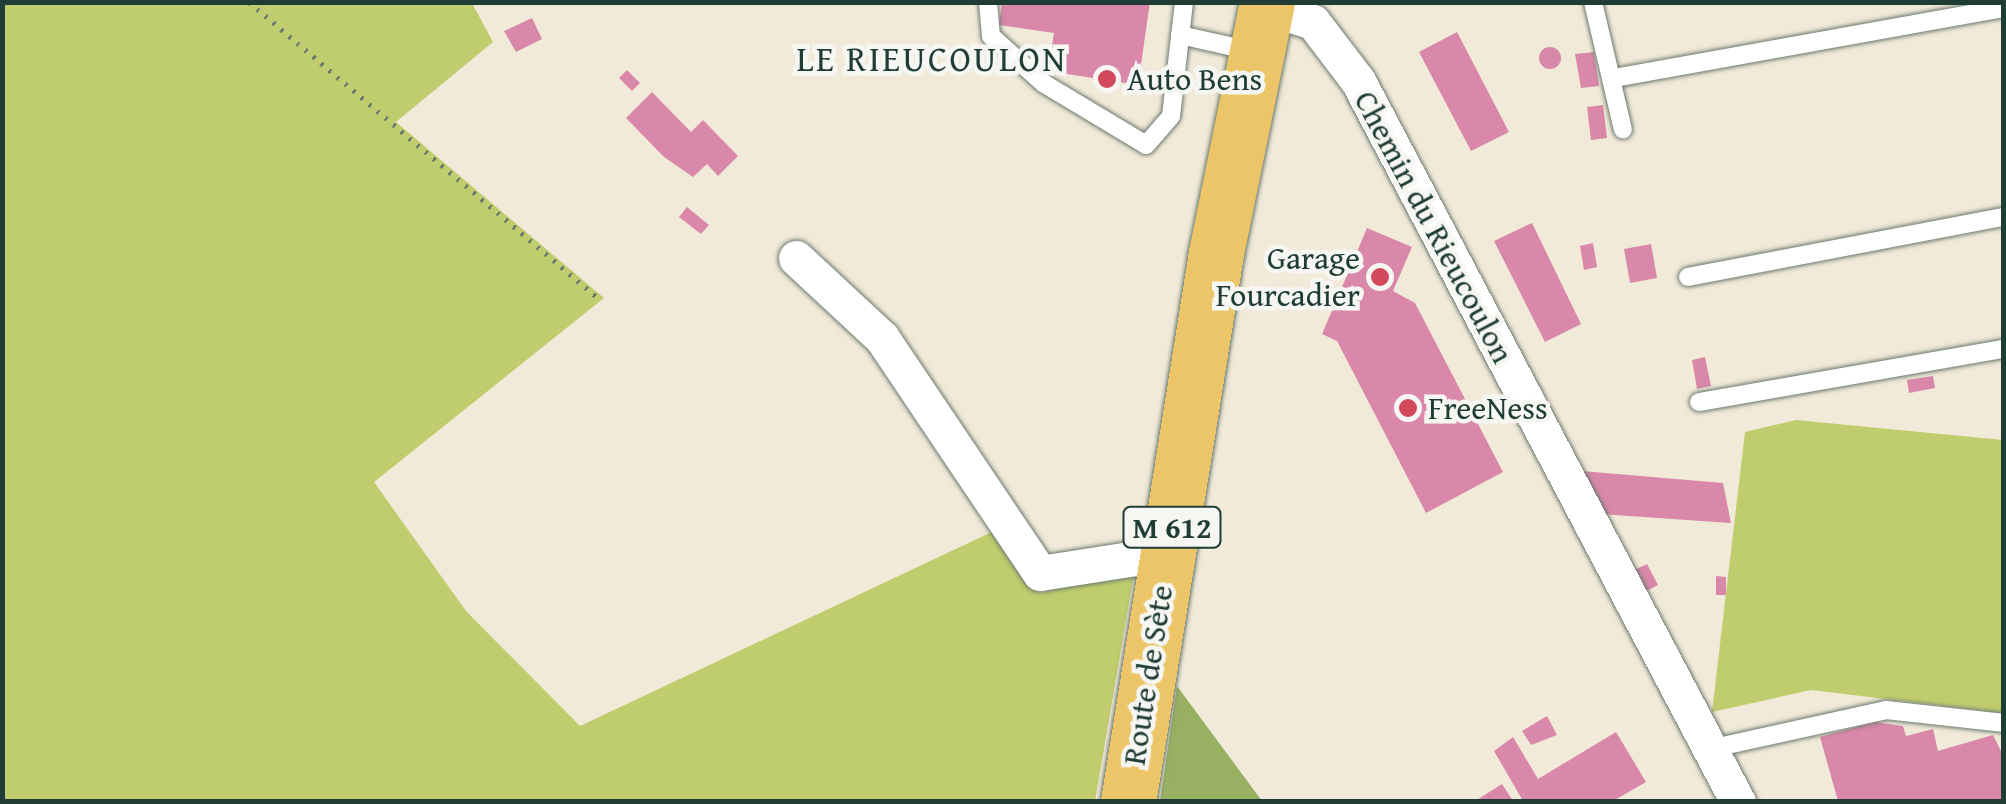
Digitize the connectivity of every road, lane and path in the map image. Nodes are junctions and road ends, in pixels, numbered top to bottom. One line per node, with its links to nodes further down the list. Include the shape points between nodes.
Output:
1 (249, 2): 13 (path)
2 (988, 2): 7 (lane, via 992,36 1043,84 1138,144 1157,138 1171,116)
3 (1184, 2): 7 (lane)
4 (1593, 2): 8 (lane)
5 (2004, 8): 8 (lane)
6 (1269, 13): 7 (lane); 16 (main road, Route de Sète / M 612, via 1216,253); 18 (street, Chemin du Rieucoulon, via 1332,39 1358,80)
7 (1180, 36)
8 (1614, 78): 9 (lane)
9 (1623, 130)
10 (2004, 217): 12 (lane)
11 (796, 258): 16 (street, via 882,338 1040,574 1136,558)
12 (1688, 277)
13 (600, 299)
14 (2004, 349): 15 (lane)
15 (1699, 402)
16 (1166, 564): 19 (main road, Route de Sète / M 612)
17 (2004, 723): 18 (lane, via 1886,710)
18 (1709, 749): 20 (street, Chemin du Rieucoulon)
19 (1128, 802)
20 (1738, 802)

